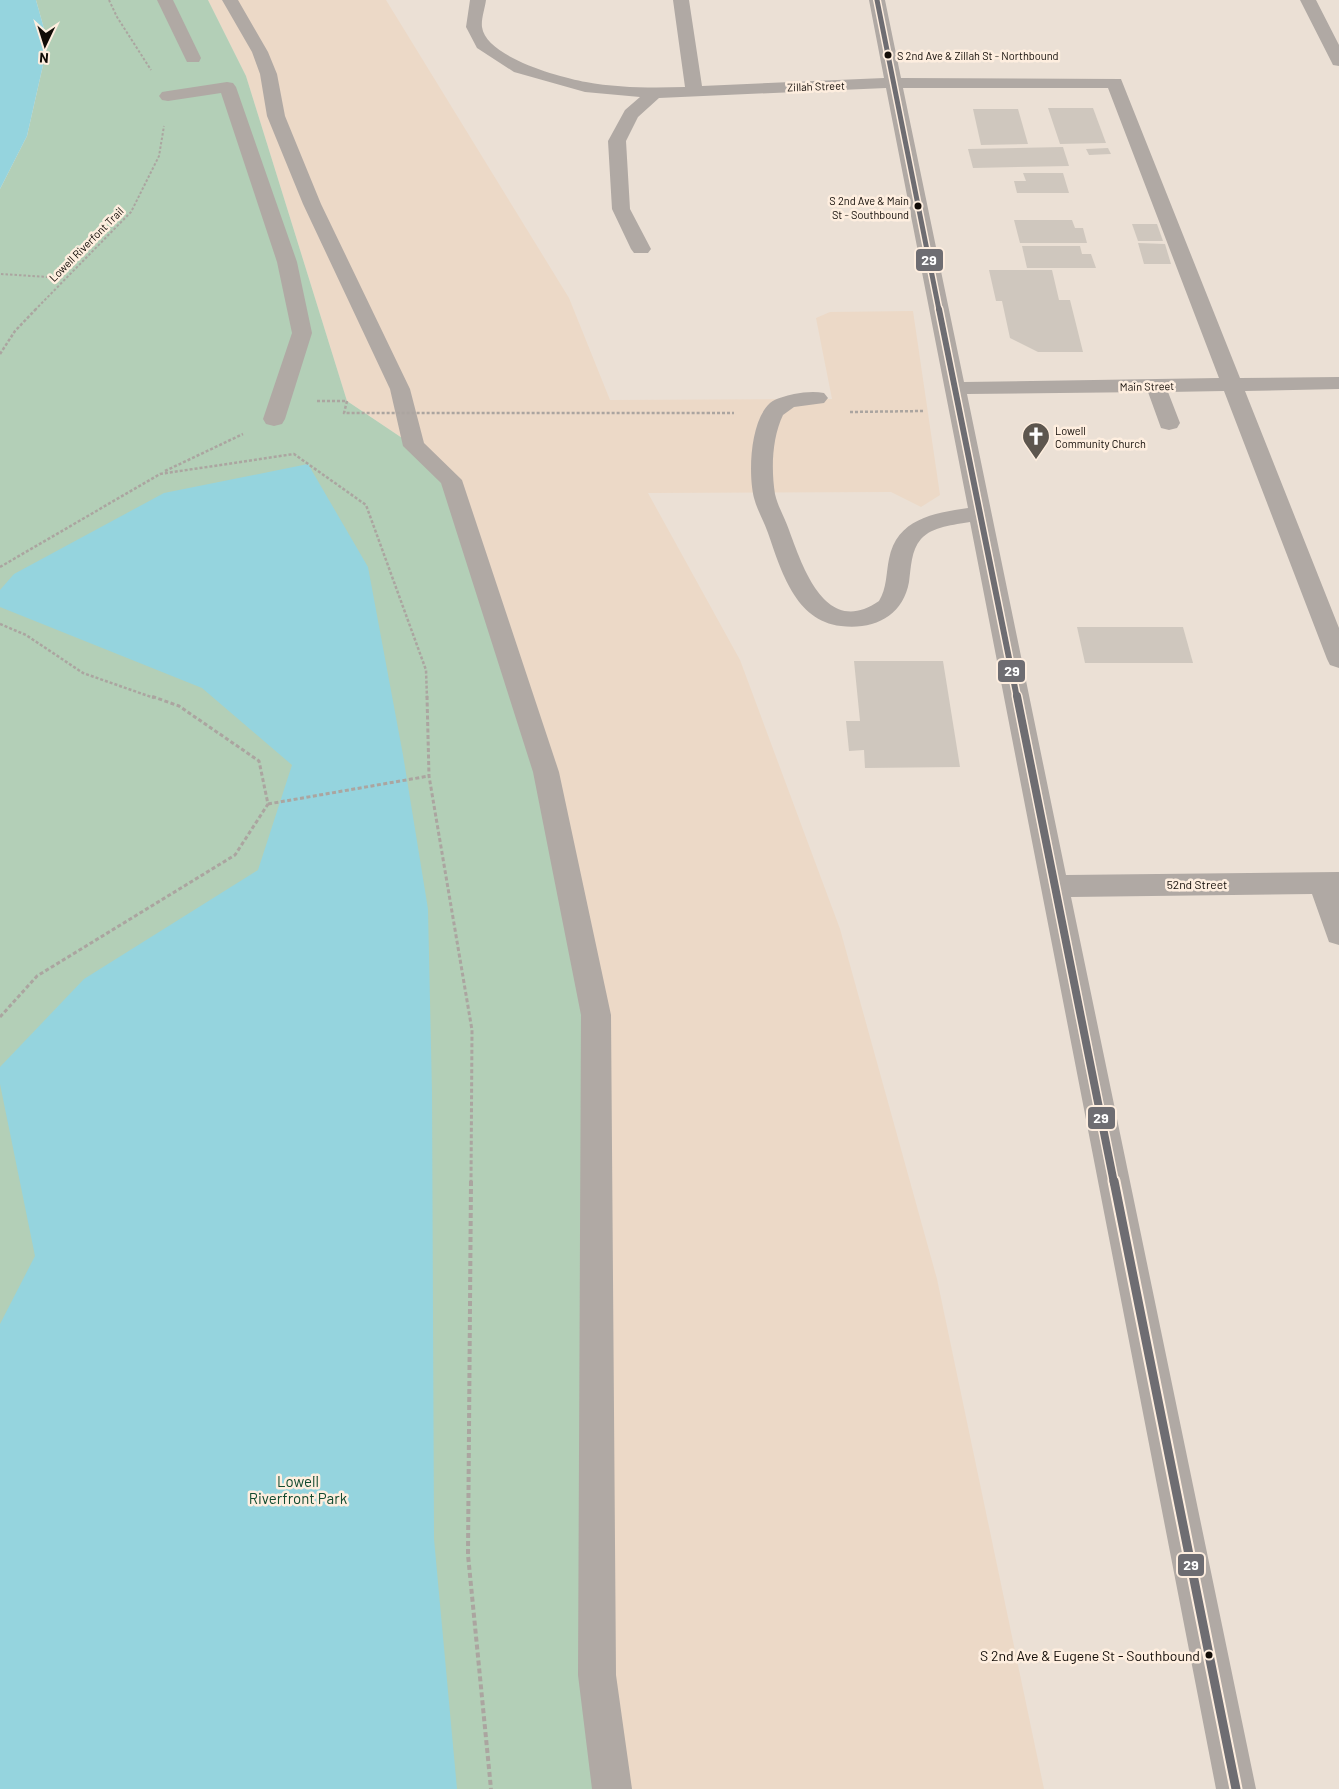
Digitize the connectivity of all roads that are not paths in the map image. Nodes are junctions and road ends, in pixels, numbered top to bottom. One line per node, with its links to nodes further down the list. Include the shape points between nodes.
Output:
1 (164, 0): 7 (street)
2 (230, 0): 26 (street, via 264,62 276,116 312,204 400,389 414,446 450,480 546,772 596,1014 597,1675)
3 (478, 0): 11 (street, Zillah Street, via 474,27 485,48 520,68 585,87)
4 (681, 0): 10 (street)
5 (877, 0): 9 (street)
6 (1308, 0): 8 (street)
7 (193, 58)
8 (1339, 61)
9 (894, 83): 10 (street, Zillah Street); 15 (street, Zillah Street, via 1115,83); 17 (street)
10 (694, 91): 11 (street, Zillah Street)
11 (654, 93): 13 (street, via 631,114 618,141 620,209)
12 (168, 96): 19 (street, via 227,86 287,262 302,333)
13 (641, 248)
14 (1339, 383): 15 (street, Main Street)
15 (1232, 385): 16 (street, Main Street); 22 (street)
16 (1156, 386): 17 (street, Main Street); 20 (street)
17 (956, 388): 21 (street)
18 (818, 398): 21 (street, via 786,402 773,413 762,465 764,494 793,571 815,605 832,616 874,617 889,607 906,540 914,532 931,523)
19 (274, 419)
20 (1169, 423)
21 (981, 513): 24 (street)
22 (1339, 659)
23 (1331, 883): 24 (street, 52nd Street); 25 (street)
24 (1056, 886): 27 (street)
25 (1339, 934)
26 (612, 1789)
27 (1236, 1789)

